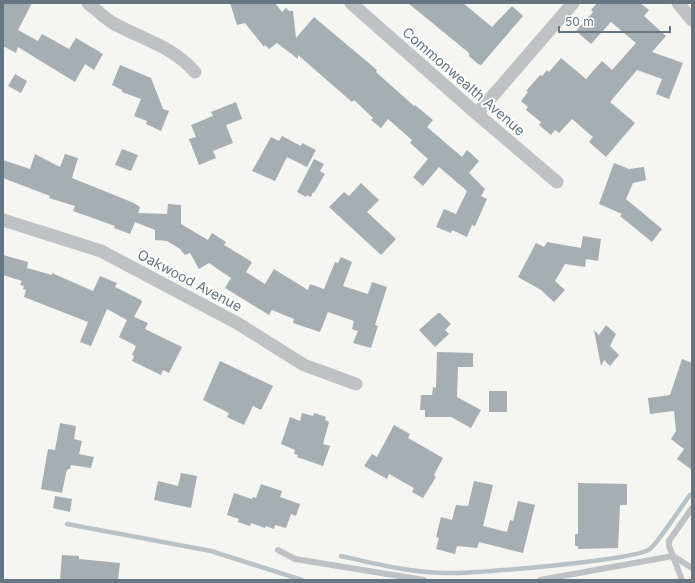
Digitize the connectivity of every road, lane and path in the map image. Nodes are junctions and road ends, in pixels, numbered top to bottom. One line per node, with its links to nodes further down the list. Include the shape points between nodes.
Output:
1 (88, 3): 6 (street, via 112,23 159,44 184,59)
2 (351, 3): 7 (street, Commonwealth Avenue)
3 (573, 3): 7 (street)
4 (678, 3): 5 (street)
5 (692, 20)
6 (195, 72)
7 (477, 114): 8 (street, Commonwealth Avenue)
8 (557, 182)
9 (3, 220): 10 (street, Oakwood Avenue, via 101,250 237,323 304,365)
10 (356, 384)
11 (692, 508): 13 (lane, via 669,541)
12 (278, 550): 15 (lane, via 295,559)
13 (673, 556): 14 (lane); 16 (lane); 17 (lane)
14 (692, 568)
15 (424, 580)
16 (540, 580)
17 (682, 580)

